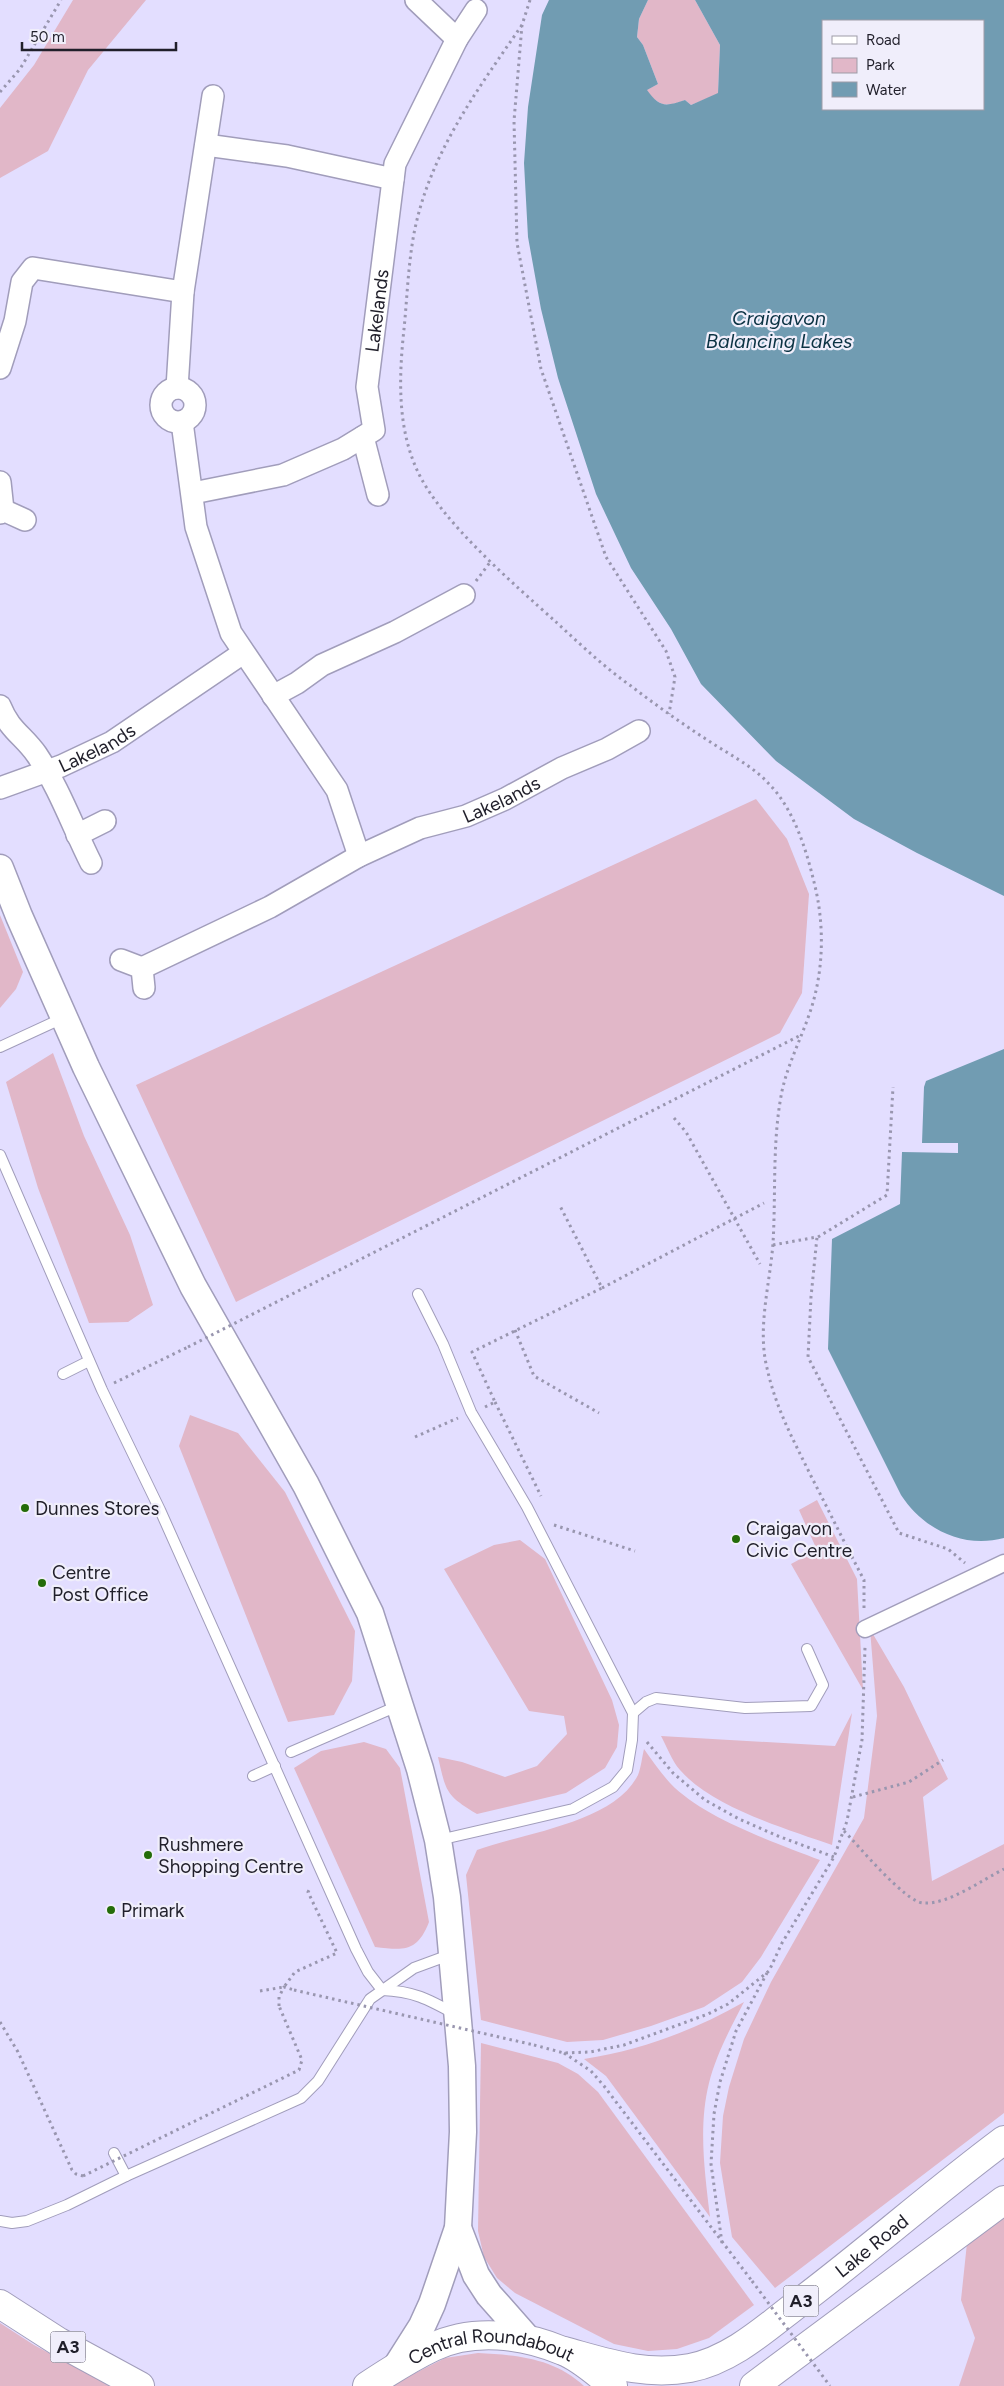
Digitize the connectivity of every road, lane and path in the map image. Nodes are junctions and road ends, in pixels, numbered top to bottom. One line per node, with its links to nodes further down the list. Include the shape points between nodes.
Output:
1 (61, 0): 7 (path, via 20,69)
2 (416, 0): 6 (street)
3 (530, 0): 5 (path)
4 (476, 10): 6 (street, Lakelands)
5 (522, 25): 23 (path, via 514,121 517,243 541,370 606,557 666,651 675,676); 23 (path, via 467,104 448,138 421,208 413,239 399,373 409,446 427,488 451,520 512,583 616,676)
6 (457, 39): 10 (street, Lakelands, via 395,164)
7 (0, 92)
8 (213, 96): 9 (street)
9 (206, 145): 10 (street, via 287,156); 11 (street)
10 (393, 179): 13 (street, Lakelands, via 367,387 374,430)
11 (183, 292): 12 (street, via 33,268 22,282 15,322); 15 (street, via 176,388 188,390 196,405 192,416 182,422)
12 (0, 368)
13 (363, 437): 15 (street, via 283,475); 16 (street)
14 (0, 482): 17 (street)
15 (193, 493): 20 (street, via 196,527 231,633)
16 (378, 495)
17 (2, 512): 18 (street)
18 (24, 520)
19 (464, 595): 21 (street, via 395,632 322,665)
20 (243, 652): 21 (street); 25 (street, Lakelands, via 112,742)
21 (273, 696): 29 (street, via 337,790)
22 (0, 706): 25 (street, Lakelands, via 7,722 36,754)
23 (669, 714): 34 (path, via 754,770 772,787 788,810 800,837 822,922 818,983)
24 (639, 731): 29 (street, Lakelands, via 506,799 466,816 420,828)
25 (46, 771): 26 (street, Lakelands); 28 (street, Lakelands)
26 (0, 788)
27 (105, 821): 28 (street)
28 (77, 834): 30 (street, Lakelands)
29 (359, 856): 32 (street, Lakelands, via 143,978)
30 (91, 863)
31 (0, 868): 33 (street)
32 (121, 960)
33 (64, 1017): 35 (lane); 62 (street, via 192,1286 306,1485 366,1604)
34 (802, 1035): 43 (path, via 789,1062 778,1124); 50 (path, bridge)
35 (0, 1047)
36 (893, 1087): 42 (path, via 887,1196)
37 (674, 1118): 41 (path, via 686,1132)
38 (0, 1155): 48 (lane)
39 (764, 1203): 41 (path)
40 (560, 1206): 45 (path)
41 (734, 1219): 44 (path); 45 (path)
42 (818, 1237): 43 (path); 59 (path, via 808,1357 899,1533 948,1549)
43 (773, 1245): 60 (path, via 764,1320 765,1362 778,1410 864,1580)
44 (760, 1264)
45 (602, 1288): 47 (path)
46 (418, 1294): 52 (lane)
47 (515, 1330): 51 (path, via 472,1352); 53 (path, via 534,1376)
48 (89, 1361): 49 (lane); 50 (lane)
49 (63, 1374)
50 (102, 1390): 67 (lane, via 160,1510)
51 (495, 1402): 52 (path); 55 (path)
52 (471, 1412): 54 (path); 63 (lane, via 527,1507)
53 (599, 1413)
54 (415, 1437)
55 (542, 1499)
56 (550, 1516): 57 (path, via 554,1525)
57 (636, 1550)
58 (1004, 1563): 59 (street)
59 (978, 1575): 60 (street)
60 (865, 1629): 69 (path, via 862,1740)
61 (807, 1649): 63 (lane, via 823,1684 811,1706 745,1708 656,1698)
62 (400, 1706): 65 (lane); 71 (street)
63 (633, 1713): 64 (lane)
64 (633, 1729): 71 (lane, via 626,1770 612,1787 597,1796 573,1809); 72 (path, via 673,1773 705,1800 771,1833)
65 (291, 1752)
66 (943, 1760): 69 (path, via 908,1782)
67 (275, 1766): 68 (lane); 74 (lane)
68 (253, 1776)
69 (853, 1797): 70 (path)
70 (844, 1830): 72 (path); 73 (path, via 908,1897 922,1903 946,1899)
71 (438, 1840): 75 (street)
72 (834, 1857): 76 (path)
73 (1004, 1869)
74 (322, 1872): 77 (path, via 308,1892 337,1952 295,1972); 78 (lane, via 356,1949)
75 (452, 1954): 78 (lane, via 414,1968); 80 (street)
76 (768, 1971): 82 (path, via 728,2004 708,2014 624,2045); 89 (path, via 736,2031 714,2114 711,2164)
77 (284, 1987): 79 (path); 81 (path, bridge, via 279,2006 302,2060 299,2070 83,2176 72,2170 18,2052); 82 (path, bridge)
78 (382, 1990): 80 (lane, via 423,1996); 85 (lane, via 370,1999 318,2081 301,2098)
79 (260, 1991)
80 (458, 2015): 88 (street, via 463,2132)
81 (0, 2022)
82 (564, 2053): 89 (path, via 591,2071 604,2086)
83 (1004, 2140): 92 (highway, Lake Road / A3, via 745,2344 717,2359 692,2368 638,2370)
84 (114, 2153): 85 (lane)
85 (126, 2176): 87 (lane, via 27,2221)
86 (1004, 2200): 97 (highway, A3)
87 (0, 2221)
88 (458, 2228): 91 (street, via 476,2275 489,2295); 93 (street, via 429,2311)
89 (722, 2244): 98 (path, bridge)
90 (0, 2304): 94 (highway, A3, via 59,2342)
91 (528, 2339): 92 (highway, Central Roundabout / A3); 93 (highway, Central Roundabout / A3, via 490,2335 465,2337 434,2346)
92 (564, 2352): 96 (highway, Central Roundabout / A3)
93 (396, 2367): 95 (highway, Central Roundabout / A3)
94 (140, 2386)
95 (367, 2386)
96 (613, 2386)
97 (754, 2386)
98 (830, 2386)

